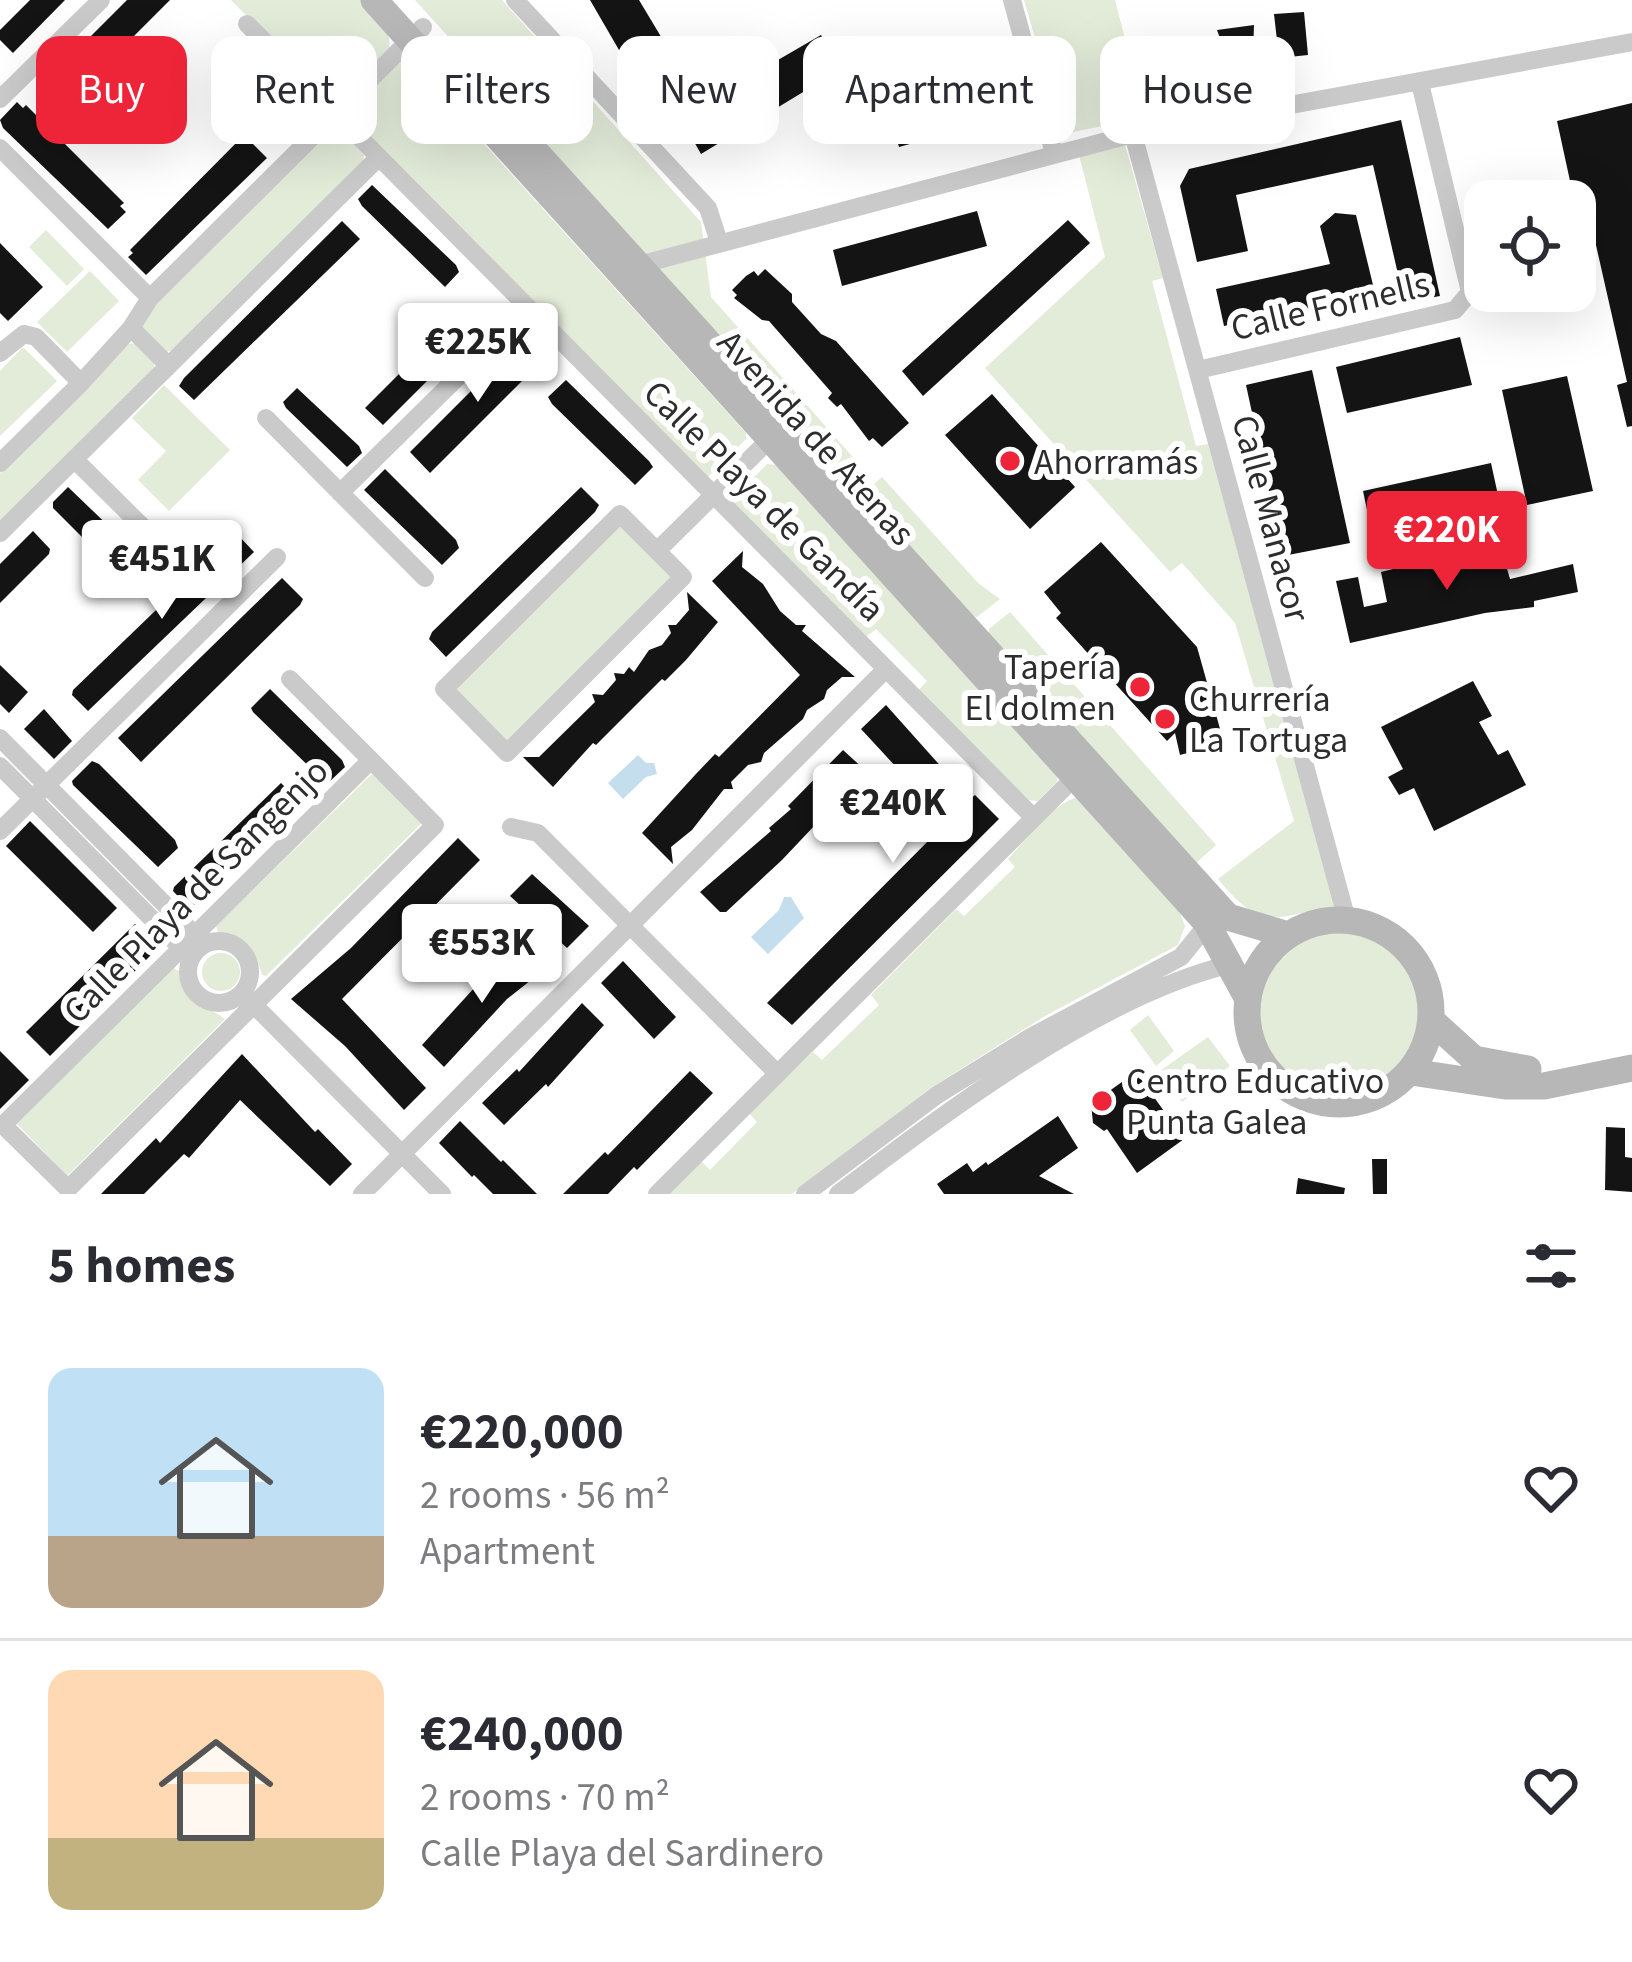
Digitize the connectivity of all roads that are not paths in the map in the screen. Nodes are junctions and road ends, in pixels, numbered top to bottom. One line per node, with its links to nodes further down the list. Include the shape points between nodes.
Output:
1 (100, 0): 12 (street)
2 (374, 0): 7 (main road, Avenida de Atenas)
3 (399, 0): 7 (main road, Avenida de Atenas)
4 (515, 0): 21 (street, via 708,208)
5 (1012, 0): 19 (street)
6 (247, 24): 8 (street, Calle Playa de Gandía)
7 (417, 34): 10 (street); 22 (main road, Avenida de Atenas)
8 (259, 36)
9 (1632, 42): 11 (street)
10 (377, 74)
11 (1420, 83): 13 (street); 28 (street, Calle Fornells, via 1470,292 1455,310)
12 (0, 99)
13 (1295, 105)
14 (1100, 142): 19 (street)
15 (307, 144): 23 (street)
16 (364, 144): 20 (street, Calle Playa de Gandía)
17 (1136, 144): 28 (street, Calle Manacor)
18 (0, 148): 23 (street)
19 (1054, 153): 21 (street)
20 (378, 158): 24 (street, Calle Playa de Gandía); 27 (street)
21 (719, 242): 22 (street)
22 (632, 272): 31 (main road, Avenida de Atenas)
23 (150, 298): 25 (street)
24 (528, 308): 34 (street); 35 (street, Calle Playa de Gandía)
25 (130, 328): 27 (street); 29 (street)
26 (0, 353): 29 (street, via 24,334 37,337)
27 (168, 365): 32 (street)
28 (1198, 370): 52 (street, Calle Manacor)
29 (81, 383): 33 (street)
30 (266, 418): 34 (street)
31 (777, 432): 35 (street); 46 (main road, Avenida de Atenas); 51 (main road, Avenida de Atenas)
32 (74, 459): 36 (street); 37 (street)
33 (0, 463)
34 (340, 493): 40 (street)
35 (712, 496): 38 (street); 41 (street, Calle Playa de Gandía)
36 (0, 532)
37 (157, 542)
38 (657, 550): 38 (street, via 620,514 444,689 507,752 683,577)
39 (277, 557): 47 (street)
40 (424, 578)
41 (886, 669): 48 (street, Calle Playa de Gandía); 53 (street)
42 (290, 679): 44 (street)
43 (0, 738): 47 (street)
44 (371, 760): 55 (street, Calle Playa de Sangenjo); 57 (street, Calle Playa de Sangenjo, via 435,825)
45 (0, 766): 47 (street)
46 (1075, 777): 48 (street); 51 (main road, Avenida de Atenas)
47 (39, 792): 50 (street); 55 (street)
48 (1034, 818): 63 (street)
49 (511, 827): 53 (street, via 538,833)
50 (0, 831)
51 (1217, 920): 54 (main road); 56 (main road, Avenida de Atenas); 69 (street, via 1181,957 937,1095)
52 (1347, 920): 54 (main road); 59 (main road, via 1376,927 1407,949 1427,982)
53 (630, 927): 63 (street); 65 (street)
54 (1288, 935): 58 (main road, via 1265,956)
55 (194, 947): 57 (street, via 225,942 243,952); 57 (street, via 188,978 198,995 217,1004); 64 (street, Calle Playa de Sangenjo)
56 (1232, 964): 58 (main road, Avenida de Atenas); 70 (street, via 1190,975 1045,1050)
57 (246, 998): 64 (street, Calle Playa de Sangenjo, via 68,1189); 65 (street)
58 (1248, 999): 62 (main road, via 1261,1061 1292,1092 1355,1103)
59 (1432, 1021): 60 (main road, via 1474,1059 1500,1066 1549,1067); 62 (main road)
60 (1632, 1049)
61 (1632, 1068): 62 (main road, via 1505,1086)
62 (1411, 1072)
63 (777, 1073): 68 (street)
64 (2, 1124)
65 (402, 1154): 66 (street); 67 (street)
66 (362, 1194)
67 (442, 1194)
68 (657, 1194)
69 (805, 1194)
70 (838, 1194)

